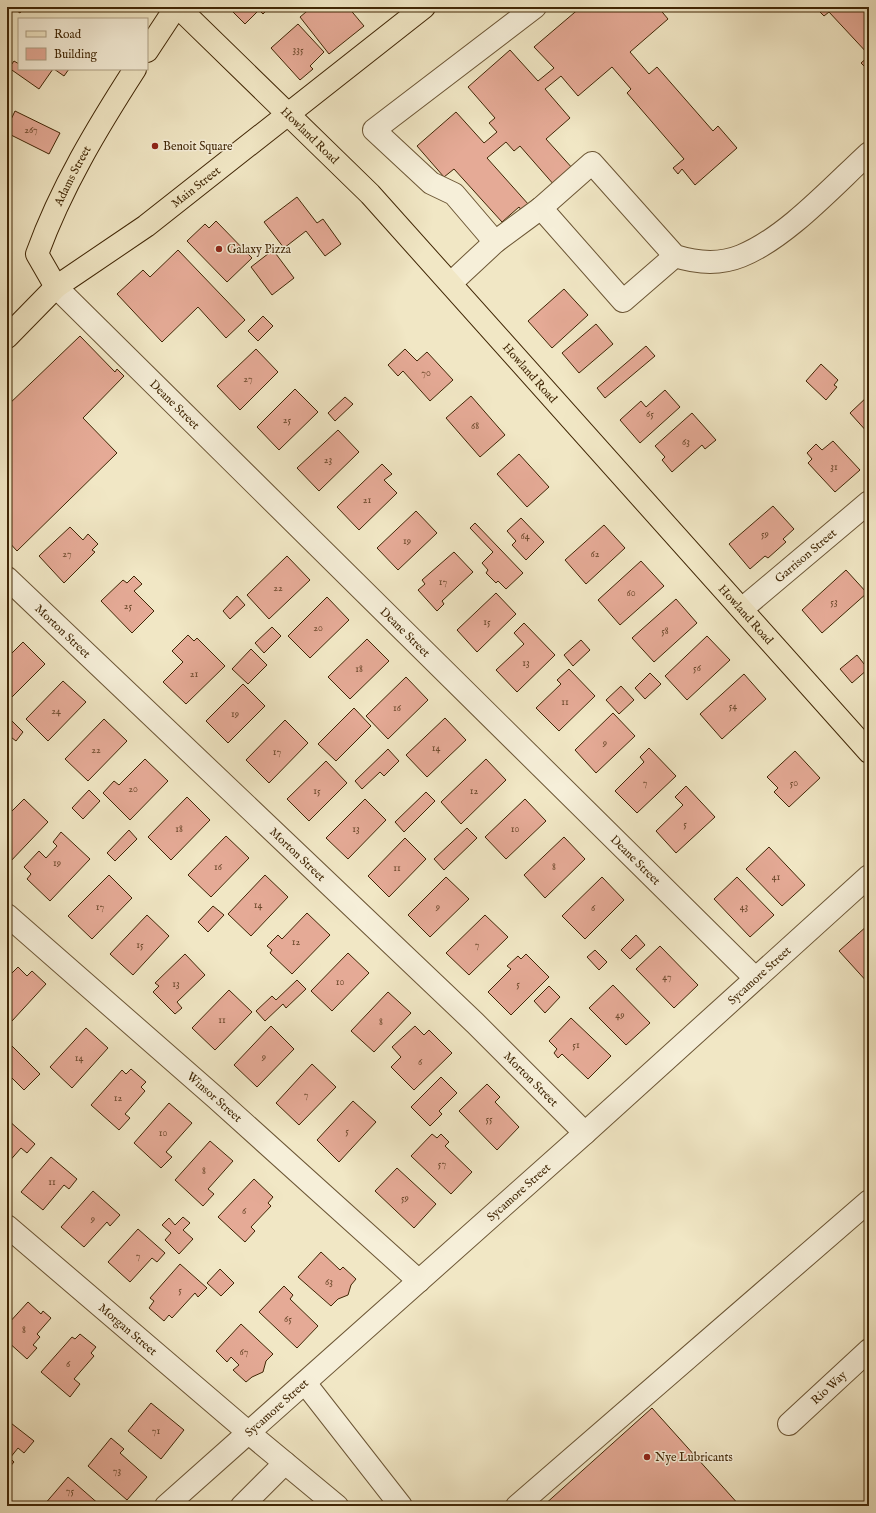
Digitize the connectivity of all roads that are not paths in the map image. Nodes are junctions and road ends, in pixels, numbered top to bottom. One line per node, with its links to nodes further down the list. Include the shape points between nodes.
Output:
1 (177, 7): 4 (main road); 6 (main road, Howland Road)
2 (424, 7): 6 (main road, Main Street)
3 (534, 7): 9 (street, via 374,130 431,183 454,194)
4 (148, 50)
5 (134, 70): 12 (main road, Adams Street, via 87,148 51,217 37,254)
6 (288, 114): 11 (main road, Howland Road, via 370,194); 12 (main road, Main Street, via 146,226)
7 (869, 153): 10 (street, via 795,220 754,250 719,261 694,262)
8 (541, 208): 9 (street); 10 (street, via 592,163); 10 (street, via 623,301)
9 (495, 242): 11 (street)
10 (675, 256)
11 (451, 283): 16 (main road, Howland Road)
12 (56, 287): 13 (main road, Main Street); 20 (street, Deane Street)
13 (7, 337)
14 (869, 502): 16 (street, Garrison Street)
15 (7, 578): 21 (street, Morton Street, via 475,1023)
16 (742, 610): 17 (main road, Howland Road)
17 (869, 752)
18 (869, 876): 20 (street, Sycamore Street)
19 (7, 915): 24 (street, Winsor Street)
20 (755, 978): 21 (street, Sycamore Street)
21 (585, 1133): 24 (street, Sycamore Street)
22 (869, 1201): 34 (street)
23 (7, 1226): 28 (street, Morgan Street)
24 (419, 1281): 26 (street, Sycamore Street)
25 (869, 1350): 27 (street, Rio Way)
26 (305, 1383): 28 (street, Sycamore Street); 33 (street)
27 (789, 1424)
28 (249, 1433): 29 (street, Morgan Street); 30 (street, Sycamore Street)
29 (286, 1463): 31 (street); 32 (street, Morgan Street)
30 (166, 1506)
31 (242, 1506)
32 (337, 1506)
33 (401, 1506)
34 (517, 1506)

